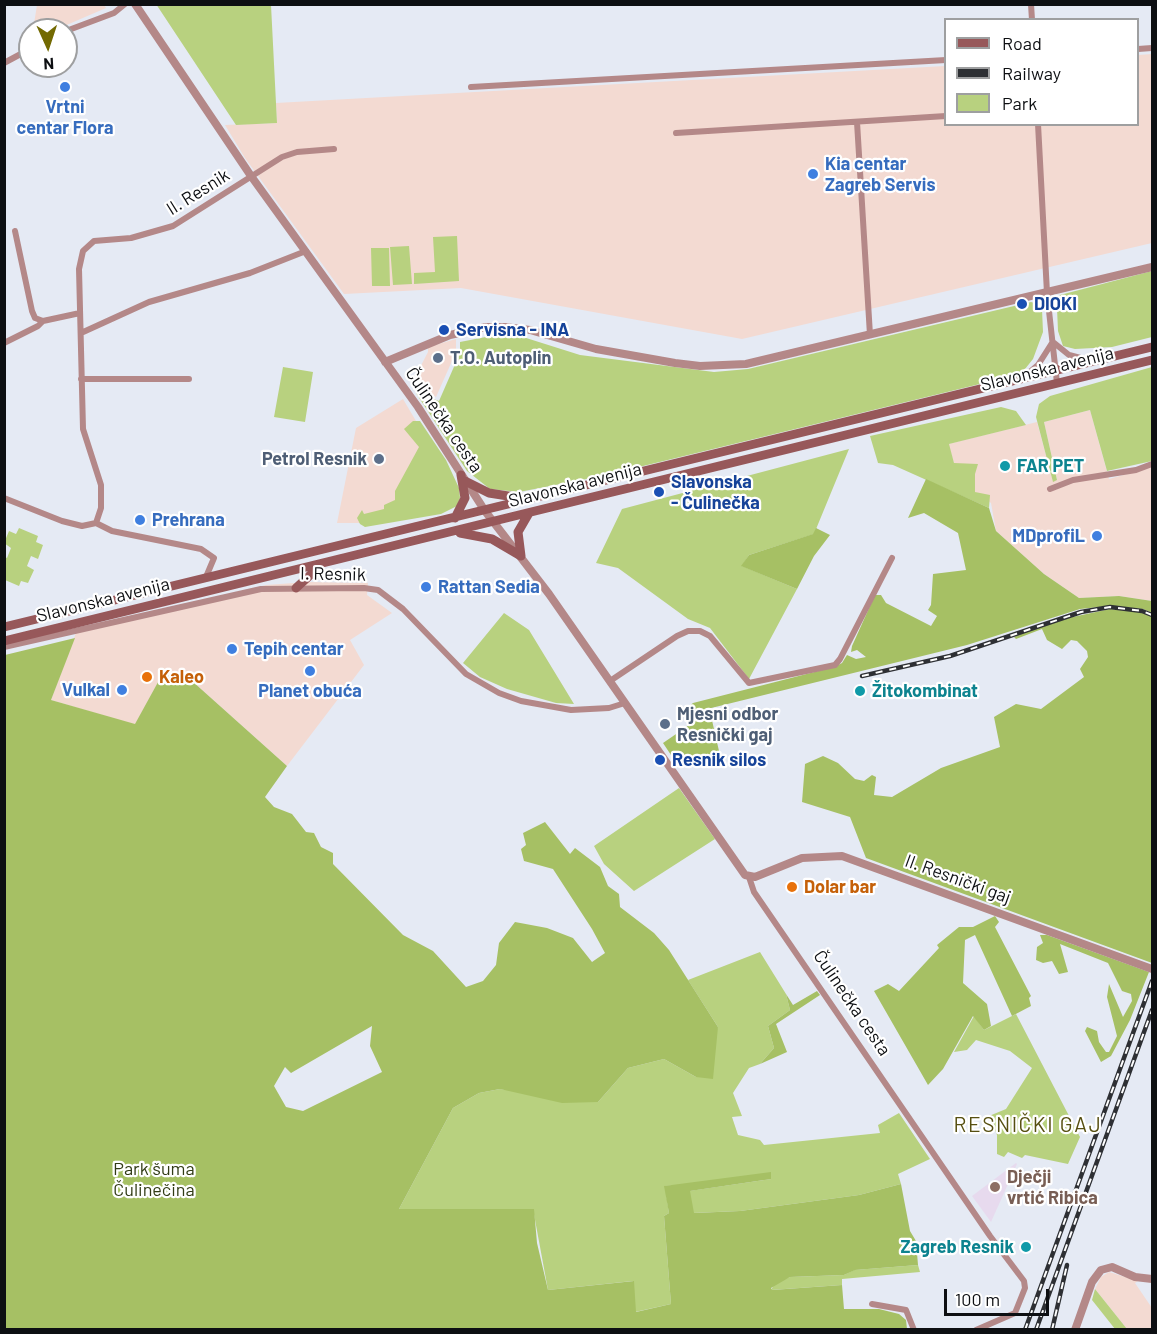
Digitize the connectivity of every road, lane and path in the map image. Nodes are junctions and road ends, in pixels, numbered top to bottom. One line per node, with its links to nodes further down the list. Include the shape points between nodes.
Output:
1 (125, 4): 3 (street, via 114,13)
2 (135, 4): 13 (street, Čulinečka cesta)
3 (78, 26)
4 (18, 56): 6 (street)
5 (944, 60): 7 (street)
6 (4, 63)
7 (471, 87)
8 (944, 117): 9 (street)
9 (857, 122): 11 (street); 21 (street)
10 (1038, 126): 17 (street, Slavonska avenija)
11 (676, 133)
12 (333, 149): 13 (street, via 297,152)
13 (251, 176): 15 (street, Čulinečka cesta); 18 (street, II. Resnik, via 173,226 131,238 101,239 87,246 79,259)
14 (15, 231): 19 (street, via 32,311 35,318)
15 (306, 251): 20 (street, via 250,273 149,302); 27 (street, Čulinečka cesta)
16 (1152, 267): 17 (street)
17 (1047, 293): 21 (street); 22 (street, Slavonska avenija)
18 (80, 313): 19 (street); 20 (street, II. Resnik)
19 (43, 321): 23 (street)
20 (81, 333): 29 (street, II. Resnik)
21 (870, 335): 27 (street, via 735,365 700,366 571,343 530,330 486,327 450,335)
22 (1053, 342): 26 (street, Slavonska avenija, via 1069,355); 28 (street, Slavonska avenija); 31 (street, Slavonska avenija, via 1038,365)
23 (4, 343)
24 (1152, 347): 26 (main road, Slavonska avenija)
25 (1152, 360): 32 (main road, Slavonska avenija)
26 (1094, 361): 28 (main road, Slavonska avenija)
27 (385, 362): 34 (street, Čulinečka cesta)
28 (1056, 371): 31 (main road, Slavonska avenija); 32 (street)
29 (81, 379): 30 (street); 42 (street, II. Resnik, via 86,442 101,485 101,508)
30 (189, 379)
31 (1019, 380): 37 (main road, Slavonska avenija)
32 (1057, 383): 39 (main road, Slavonska avenija)
33 (1152, 464): 35 (street, via 1073,480)
34 (463, 478): 37 (main road, via 495,495); 38 (street, Čulinečka cesta); 40 (main road, via 465,498)
35 (1050, 489)
36 (4, 498): 42 (street, via 62,521 82,526)
37 (533, 498): 38 (main road, Slavonska avenija)
38 (485, 511): 40 (main road, Slavonska avenija); 41 (street, Čulinečka cesta)
39 (529, 513): 41 (main road, Slavonska avenija); 44 (main road, via 518,532)
40 (455, 518): 47 (main road, Slavonska avenija)
41 (493, 522): 43 (main road, Slavonska avenija); 44 (street, Čulinečka cesta)
42 (96, 523): 47 (street, via 112,531 196,547 214,558)
43 (445, 533): 44 (main road, via 492,539); 46 (main road, Slavonska avenija)
44 (521, 556): 52 (street, Čulinečka cesta)
45 (892, 558): 52 (street, via 835,665 749,683 710,636 688,631)
46 (323, 564): 48 (main road); 50 (main road, Slavonska avenija)
47 (205, 579): 49 (main road, Slavonska avenija)
48 (296, 588): 51 (street, I. Resnik, via 261,589); 53 (street, I. Resnik, via 378,590 423,628 466,674 521,701 571,710)
49 (4, 627)
50 (4, 641)
51 (4, 647)
52 (610, 681): 53 (street, Čulinečka cesta)
53 (626, 703): 54 (street, Čulinečka cesta)
54 (749, 877): 55 (street, II. Resnički gaj, via 802,858 842,856); 59 (street, Čulinečka cesta, via 756,894 1024,1281 1026,1288 1015,1313)
55 (1152, 969)
56 (1152, 1279): 60 (street, via 1107,1268 1094,1278)
57 (872, 1304): 58 (street, via 906,1310)
58 (914, 1329)
59 (976, 1329)
60 (1075, 1329)

